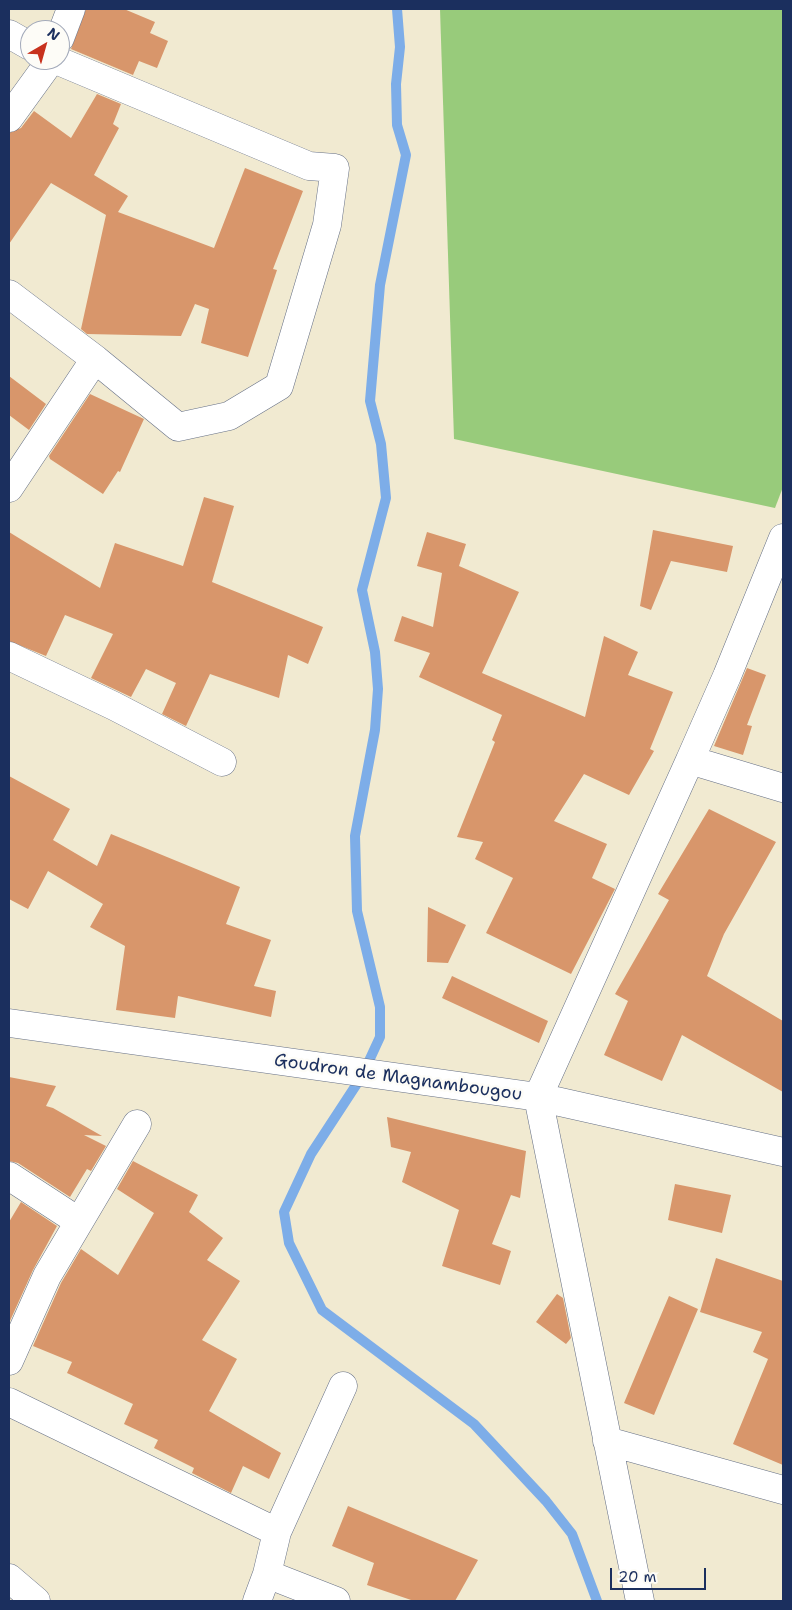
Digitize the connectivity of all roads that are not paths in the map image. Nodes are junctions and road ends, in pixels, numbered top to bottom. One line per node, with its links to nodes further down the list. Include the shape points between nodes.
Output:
1 (9, 34): 2 (street)
2 (20, 40)
3 (70, 66): 7 (street, via 309,166 335,168 327,225 279,386 229,416 178,427)
4 (44, 70): 5 (street)
5 (9, 118)
6 (9, 294): 7 (street)
7 (95, 359): 8 (street)
8 (9, 488)
9 (783, 538): 11 (street)
10 (9, 656): 12 (street)
11 (690, 760): 13 (street); 15 (street)
12 (222, 762)
13 (783, 788)
14 (9, 1023): 15 (street, Goudron de Magnambougou)
15 (538, 1097): 17 (street, Goudron de Magnambougou); 24 (street)
16 (137, 1124): 19 (street)
17 (783, 1152)
18 (9, 1176): 19 (street)
19 (78, 1221): 20 (street, via 47,1276)
20 (17, 1318): 21 (street)
21 (9, 1362)
22 (343, 1386): 26 (street)
23 (9, 1402): 26 (street)
24 (607, 1441): 25 (street); 32 (street)
25 (783, 1490)
26 (277, 1532): 27 (street)
27 (267, 1574): 30 (street); 31 (street)
28 (9, 1578): 29 (street)
29 (36, 1601)
30 (257, 1601)
31 (336, 1601)
32 (640, 1601)

